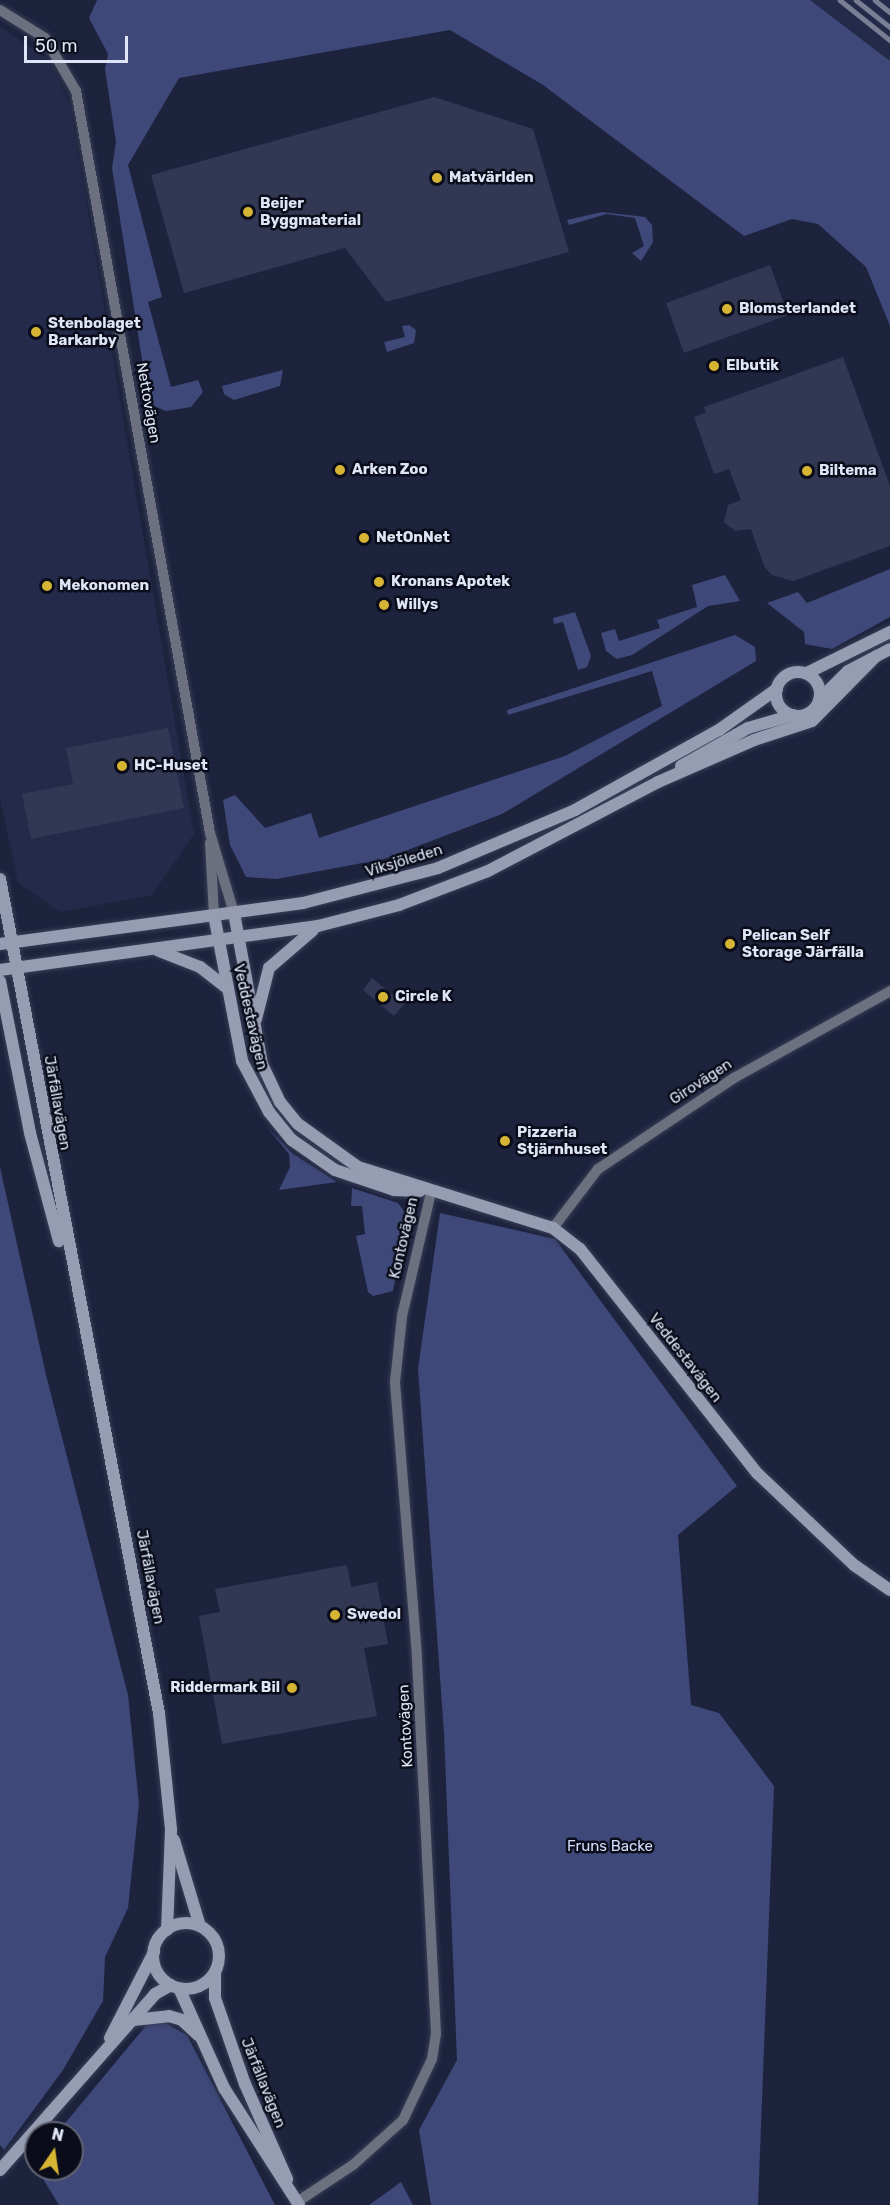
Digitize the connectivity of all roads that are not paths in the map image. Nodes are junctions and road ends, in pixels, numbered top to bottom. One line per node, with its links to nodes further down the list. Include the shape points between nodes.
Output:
1 (0, 10): 10 (street, Nettovägen, via 45,38 76,91)
2 (890, 632): 5 (street)
3 (890, 649): 4 (street)
4 (876, 657): 7 (street, via 848,671); 9 (street, via 812,721 754,740)
5 (807, 673): 6 (street, via 789,676); 7 (street, via 819,686)
6 (777, 688): 8 (street, via 777,705); 12 (street, Viksjöleden, via 719,730 496,847 356,891)
7 (819, 700): 8 (street, via 810,711)
8 (793, 715): 9 (street, via 735,734)
9 (658, 782): 14 (street, via 488,871 399,905)
10 (210, 834): 12 (street, Nettovägen); 13 (street, Nettovägen)
11 (0, 879): 17 (street, Järfällavägen)
12 (234, 913): 13 (street, Viksjöleden); 15 (street, Veddestavägen)
13 (214, 915): 16 (street, Veddestavägen); 17 (street, Viksjöleden)
14 (318, 927): 15 (street); 24 (street, via 269,968 258,994)
15 (239, 938): 16 (street); 24 (street, Veddestavägen)
16 (218, 941): 18 (street); 22 (street, Veddestavägen)
17 (6, 943): 19 (street, Järfällavägen)
18 (155, 950): 19 (street); 22 (street, via 200,967)
19 (18, 968): 20 (street); 27 (street, Järfällavägen)
20 (0, 970)
21 (0, 981): 27 (street, Järfällavägen, via 30,1133)
22 (226, 987): 25 (street, Veddestavägen, via 249,1081 292,1140 353,1178 394,1190)
23 (890, 991): 26 (street, Girovägen, via 734,1078 598,1169)
24 (254, 1035): 25 (street, Veddestavägen, via 262,1065 280,1102 318,1143 352,1164)
25 (431, 1192): 26 (street, Veddestavägen); 39 (street, Kontovägen, via 402,1316 395,1382 417,1656 436,2034 432,2059 403,2120 353,2165)
26 (553, 1228): 28 (street, Veddestavägen, via 580,1249 757,1473 854,1565)
27 (84, 1332): 29 (street, Järfällavägen, via 156,1691)
28 (890, 1590)
29 (171, 1830): 30 (street, Järfällavägen); 31 (street, Järfällavägen)
30 (200, 1926): 31 (street, via 182,1924); 33 (street, via 218,1946)
31 (167, 1930): 32 (street)
32 (154, 1950): 34 (street, via 155,1967); 37 (street)
33 (215, 1972): 34 (street, via 203,1984); 39 (street, Järfällavägen, via 215,1998 245,2084)
34 (175, 1987): 35 (street, via 155,1994); 36 (street, Järfällavägen)
35 (132, 2020): 36 (street, via 158,2014 182,2020); 37 (street)
36 (205, 2044): 39 (street, Järfällavägen, via 224,2088)
37 (101, 2055): 38 (street)
38 (0, 2169)
39 (298, 2203)

